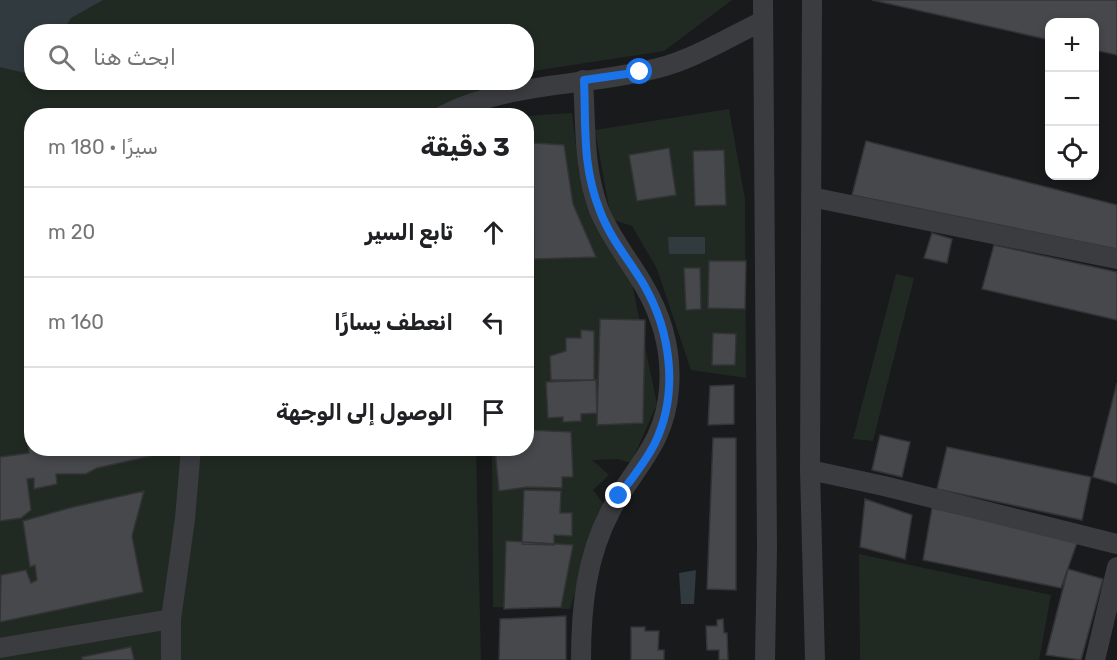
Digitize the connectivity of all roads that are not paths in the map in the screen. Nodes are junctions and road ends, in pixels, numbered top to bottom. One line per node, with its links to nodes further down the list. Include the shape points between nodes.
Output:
1 (763, 0): 3 (street)
2 (812, 0): 8 (street)
3 (763, 21): 4 (street, via 657,69); 18 (street)
4 (584, 80): 5 (street); 17 (street, via 589,178 604,221 657,313 669,376 666,411 655,443 611,511 592,561 582,610)
5 (534, 89)
6 (528, 90): 7 (street, via 488,97)
7 (457, 108)
8 (811, 197): 9 (street); 11 (street)
9 (1117, 259)
10 (190, 456): 14 (street)
11 (810, 470): 12 (street); 19 (street)
12 (1117, 544)
13 (1117, 567): 20 (street)
14 (171, 619): 15 (street); 16 (street)
15 (0, 648)
16 (171, 660)
17 (580, 660)
18 (765, 660)
19 (815, 660)
20 (1095, 660)

